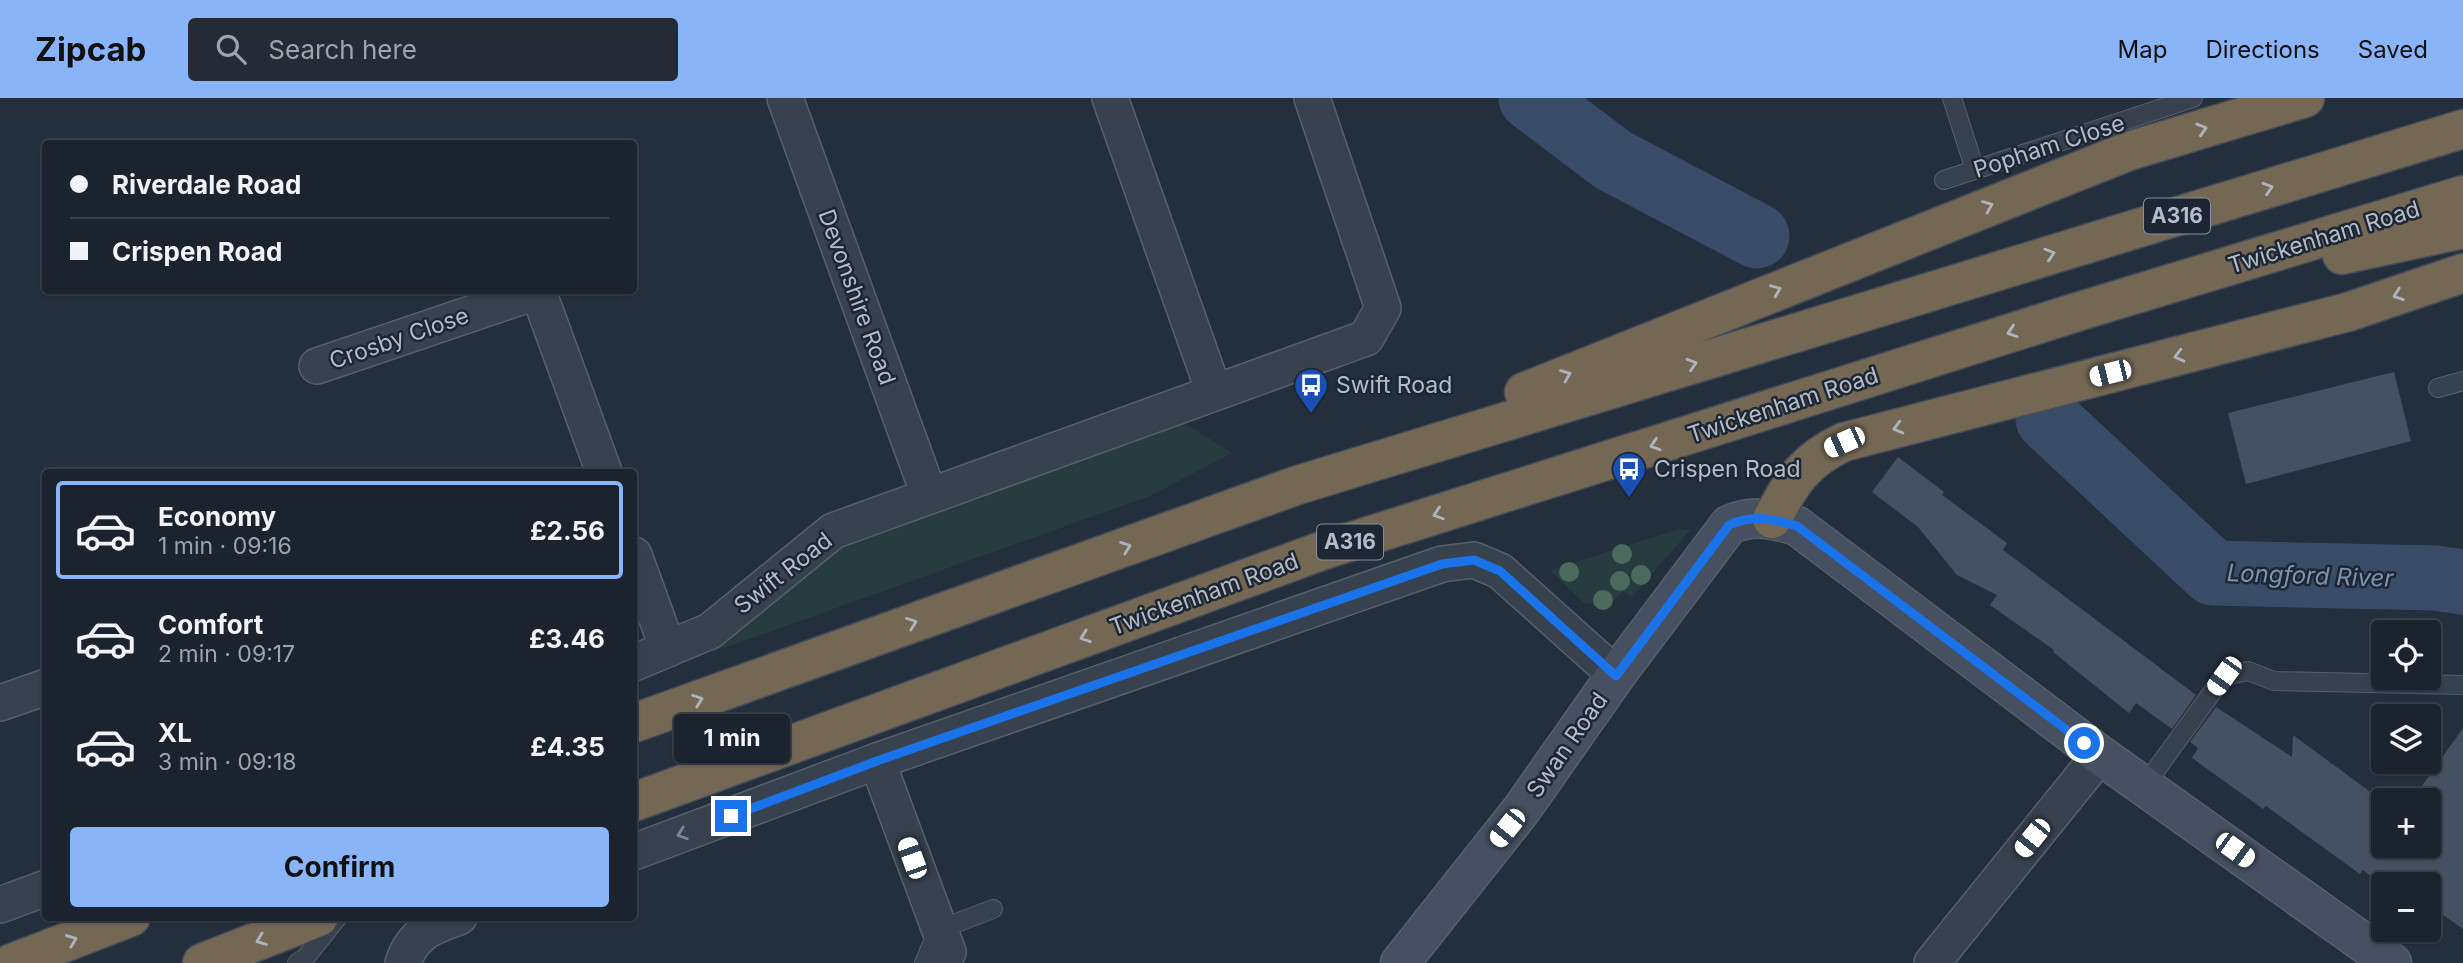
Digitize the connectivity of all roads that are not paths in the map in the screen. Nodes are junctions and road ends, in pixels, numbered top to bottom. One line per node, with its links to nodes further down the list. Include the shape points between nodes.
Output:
1 (785, 98): 22 (street, Devonshire Road)
2 (1110, 98): 19 (street)
3 (1312, 98): 19 (street, Swift Road, via 1383,308 1366,338)
4 (1952, 98): 8 (lane)
5 (2193, 98): 8 (lane, Popham Close)
6 (2305, 98): 21 (highway, one-way to 6, via 2129,151)
7 (2463, 129): 21 (highway, A316, one-way to 7)
8 (1975, 170): 9 (lane, Popham Close)
9 (1944, 180)
10 (2463, 195): 15 (highway, Twickenham Road / A316)
11 (2463, 229): 15 (highway)
12 (2463, 273): 23 (highway, one-way to 23, via 2348,312 1844,442 1809,463)
13 (528, 294): 16 (street, Crosby Close)
14 (538, 294): 20 (street, Crosby Close)
15 (2077, 312): 35 (highway, Twickenham Road / A316, one-way to 35, via 1324,550)
16 (317, 366)
17 (2463, 381): 18 (lane)
18 (2438, 388)
19 (1214, 391): 22 (street, Swift Road)
20 (603, 469)
21 (1298, 485): 31 (highway, A316, one-way to 21)
22 (929, 495): 25 (street, Swift Road, via 833,531 710,631)
23 (1772, 519): 27 (street, Swan Road, via 1742,519 1729,525); 32 (street, via 1797,526)
24 (637, 563): 25 (street)
25 (668, 649): 26 (street, Swift Road)
26 (637, 662)
27 (1616, 676): 33 (street, via 1500,571 1474,560 1442,564); 49 (street, Swan Road, via 1522,809)
28 (2463, 685): 34 (lane, via 2274,681 2248,671 2224,676)
29 (42, 688): 30 (street)
30 (0, 703)
31 (637, 722)
32 (2100, 755): 34 (street); 50 (street)
33 (877, 761): 36 (street, one-way to 36); 44 (street)
34 (2145, 785): 51 (street)
35 (637, 801)
36 (637, 851)
37 (42, 889): 38 (street)
38 (0, 905)
39 (993, 909): 44 (lane)
40 (121, 921): 45 (highway, one-way to 40)
41 (309, 921): 46 (highway, one-way to 46)
42 (335, 921): 47 (lane)
43 (448, 921): 48 (street, via 426,929 408,948)
44 (937, 948)
45 (12, 963)
46 (202, 963)
47 (297, 963)
48 (402, 963)
49 (1400, 963)
50 (1932, 963)
51 (2392, 963)

